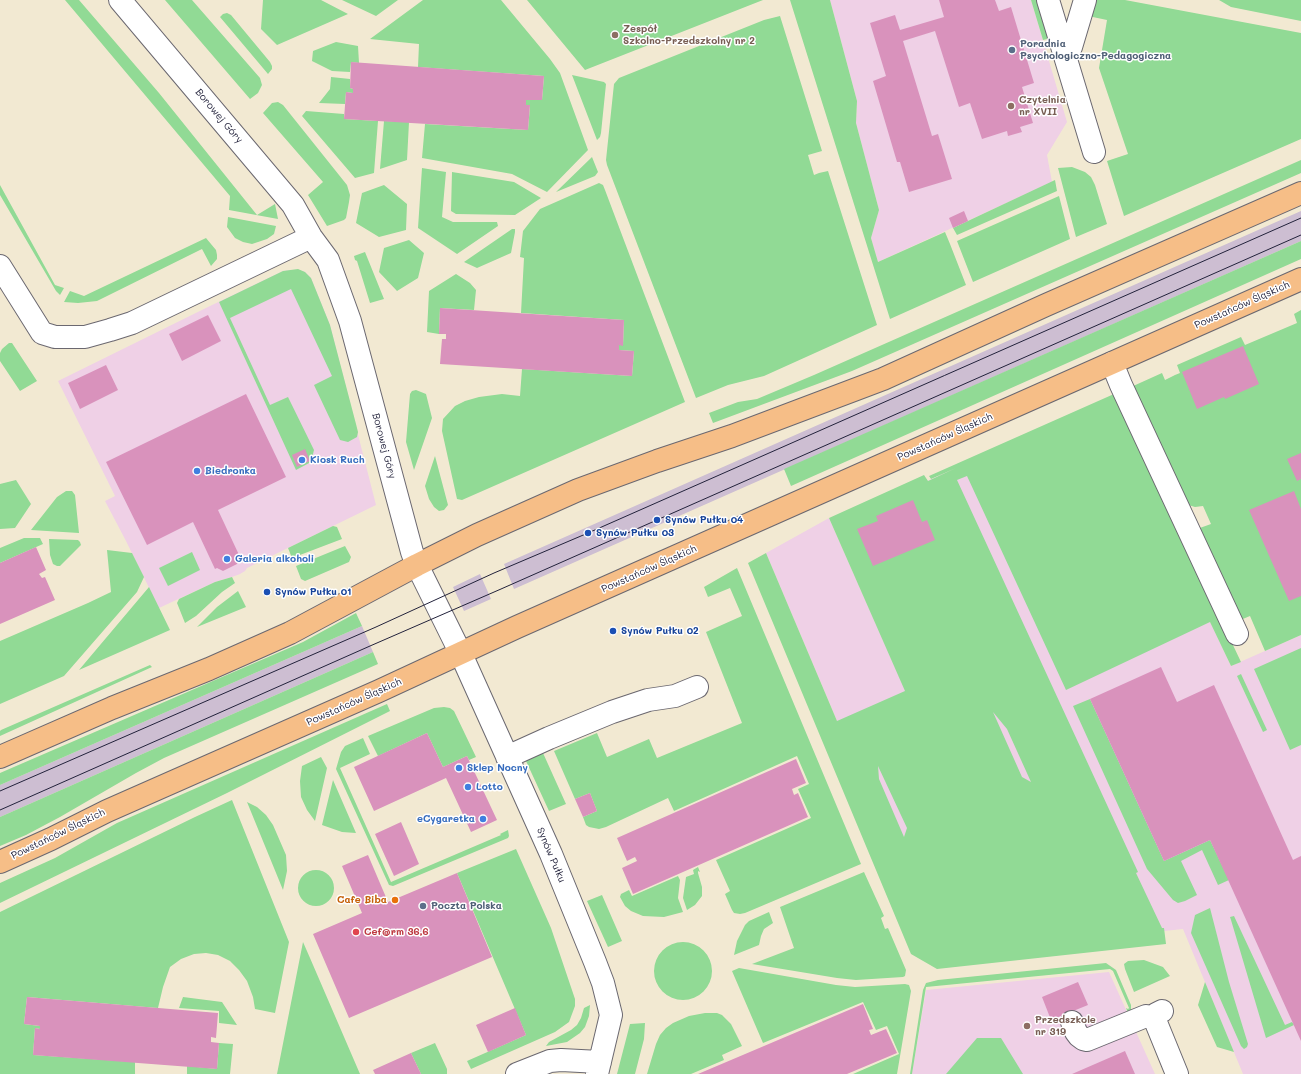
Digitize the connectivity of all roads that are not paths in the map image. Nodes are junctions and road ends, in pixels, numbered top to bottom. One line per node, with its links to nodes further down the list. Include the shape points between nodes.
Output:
1 (120, 0): 7 (street, Borowej Góry, via 294,205)
2 (1048, 0): 4 (street)
3 (1084, 0): 4 (street, via 1071,47)
4 (1064, 54): 5 (street)
5 (1094, 152)
6 (1301, 193): 11 (main road, via 883,379 578,490)
7 (311, 237): 8 (street, via 132,323 85,337 55,337 42,333); 11 (street, Borowej Góry, via 328,260 350,321)
8 (0, 266)
9 (1301, 279): 10 (main road, Powstańców Śląskich)
10 (1112, 362): 12 (street); 13 (main road, Powstańców Śląskich)
11 (417, 565): 13 (street, Borowej Góry); 15 (main road, via 285,636)
12 (1237, 634)
13 (461, 654): 16 (street, Synów Pułku); 17 (main road, Powstańców Śląskich, via 107,811)
14 (697, 687): 16 (street, via 674,696 648,700 612,712)
15 (0, 757)
16 (508, 757): 19 (street, Synów Pułku, via 573,907 604,988 611,1016)
17 (0, 862)
18 (1072, 1022): 21 (street, via 1079,1036 1087,1040 1146,1016 1159,1015)
19 (599, 1068): 20 (street, Synów Pułku, via 561,1060 550,1061)
20 (517, 1074)
21 (1177, 1074)

